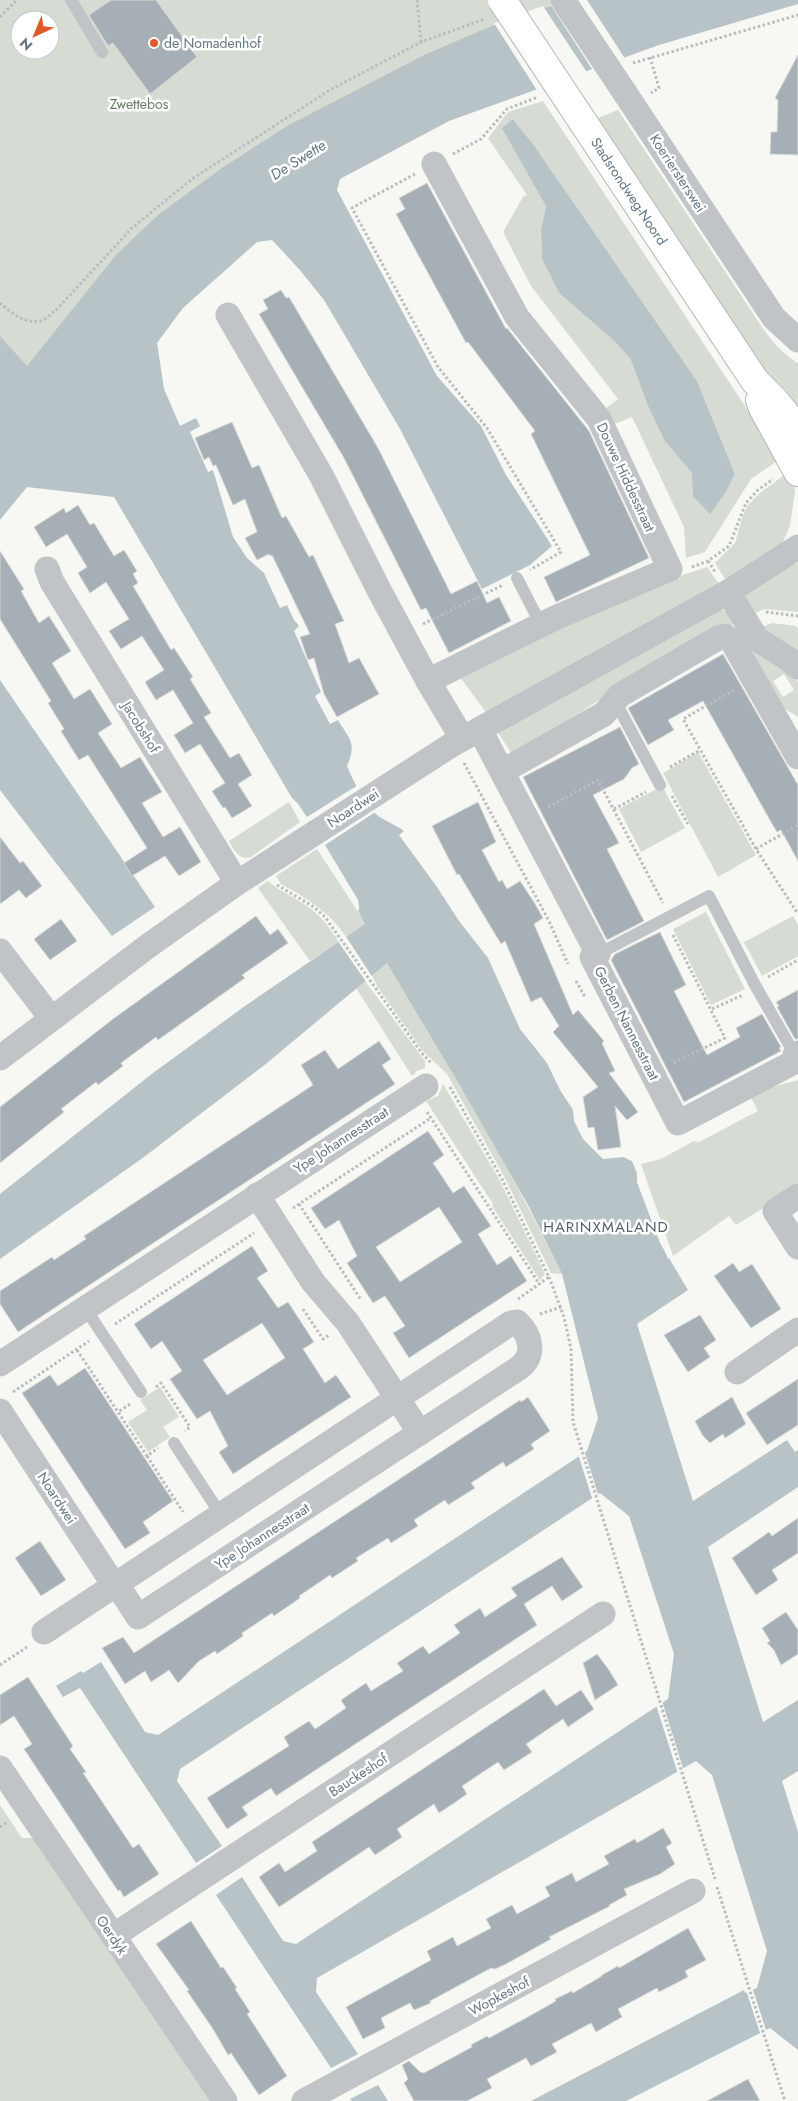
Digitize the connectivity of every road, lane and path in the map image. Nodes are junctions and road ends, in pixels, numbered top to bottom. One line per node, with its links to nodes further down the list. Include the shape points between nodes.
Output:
1 (18, 0): 6 (path)
2 (71, 0): 8 (lane)
3 (417, 0): 7 (path)
4 (563, 0): 10 (street, Koeriersterswei, bridge)
5 (498, 8): 7 (path); 15 (main road, Stadsrondweg-Noord, bridge, via 577,113)
6 (0, 17)
7 (421, 42): 12 (path, via 330,90 192,179 132,228 43,320 19,318)
8 (102, 52)
9 (650, 57): 10 (path, via 660,88)
10 (637, 94): 14 (street, Koeriersterswei, via 774,318)
11 (434, 164): 23 (street, Douwe Hiddesstraat, via 517,316 599,419 670,569)
12 (0, 304)
13 (228, 315): 26 (street, via 320,475)
14 (798, 340)
15 (755, 381): 16 (main road, Stadsrondweg-Noord); 17 (main road, Stadsrondweg-Noord, via 763,408)
16 (798, 429)
17 (796, 468): 19 (path, via 751,497 740,513 732,542)
18 (798, 547): 22 (street, Noardwei)
19 (708, 561)
20 (47, 569): 36 (street, Jacobshof)
21 (517, 578): 23 (lane)
22 (728, 592): 24 (street, via 757,639); 28 (street, Noardwei)
23 (540, 625): 26 (street, Douwe Hiddesstraat)
24 (798, 667)
25 (753, 679): 27 (street, via 732,641 725,636 620,695); 29 (path, via 683,719); 30 (street)
26 (428, 681): 28 (street)
27 (615, 701): 31 (street, via 604,714); 32 (lane)
28 (465, 737): 31 (street, Gerben Nannesstraat); 35 (street, Noardwei); 40 (path)
29 (700, 750): 32 (path); 34 (path)
30 (798, 757)
31 (503, 771): 39 (street, Gerben Nannesstraat)
32 (657, 780)
33 (798, 825): 34 (path)
34 (756, 849): 37 (path)
35 (263, 866): 36 (street, Noardwei); 46 (path, via 276,884 314,907 336,931 420,1052)
36 (237, 883): 43 (street, Noardwei)
37 (798, 914)
38 (0, 951): 43 (street)
39 (598, 954): 44 (lane, via 709,896 755,985); 44 (street, Gerben Nannesstraat, via 592,957 678,1122 798,1060)
40 (569, 966)
41 (573, 975): 42 (path)
42 (587, 1000)
43 (51, 1018): 45 (street, Noardwei)
44 (796, 1054)
45 (0, 1058)
46 (431, 1082): 47 (path); 48 (street, Ype Johannesstraat); 52 (path, via 502,1179)
47 (431, 1118): 50 (path); 53 (path)
48 (257, 1196): 50 (street); 55 (street, Ype Johannesstraat)
49 (798, 1196): 51 (street, via 774,1211)
50 (273, 1220): 57 (path); 62 (street, via 313,1282 348,1323)
51 (798, 1247)
52 (549, 1277): 53 (path); 75 (path, via 564,1317 571,1349 573,1422)
53 (540, 1285): 54 (path)
54 (516, 1301)
55 (85, 1308): 57 (lane); 59 (street, Ype Johannesstraat)
56 (798, 1330): 60 (street)
57 (102, 1333): 58 (path); 61 (lane)
58 (76, 1350): 63 (path); 64 (path)
59 (0, 1364)
60 (737, 1372)
61 (142, 1394): 64 (path); 66 (path, via 161,1383 190,1428)
62 (397, 1398): 65 (street); 65 (street, Ype Johannesstraat, via 510,1323 520,1325 530,1344 529,1358 525,1363); 68 (street, Ype Johannesstraat)
63 (5, 1402): 70 (street, Noardwei)
64 (118, 1412): 67 (path)
65 (420, 1433): 70 (street, Ype Johannesstraat, via 138,1617)
66 (173, 1441): 67 (path); 68 (lane)
67 (147, 1456): 69 (path)
68 (221, 1515): 69 (street, Ype Johannesstraat)
69 (196, 1532): 70 (street, Ype Johannesstraat)
70 (115, 1584): 72 (street, Ype Johannesstraat)
71 (603, 1614): 77 (street, Bauckeshof)
72 (44, 1632): 73 (path, via 41,1638)
73 (0, 1665)
74 (0, 1768): 77 (street, Oerdyk)
75 (681, 1774)
76 (694, 1891): 80 (street, Wopkeshof)
77 (113, 1936): 79 (street, Oerdyk)
78 (748, 1984): 81 (path)
79 (225, 2101)
80 (304, 2101)
81 (785, 2101)

